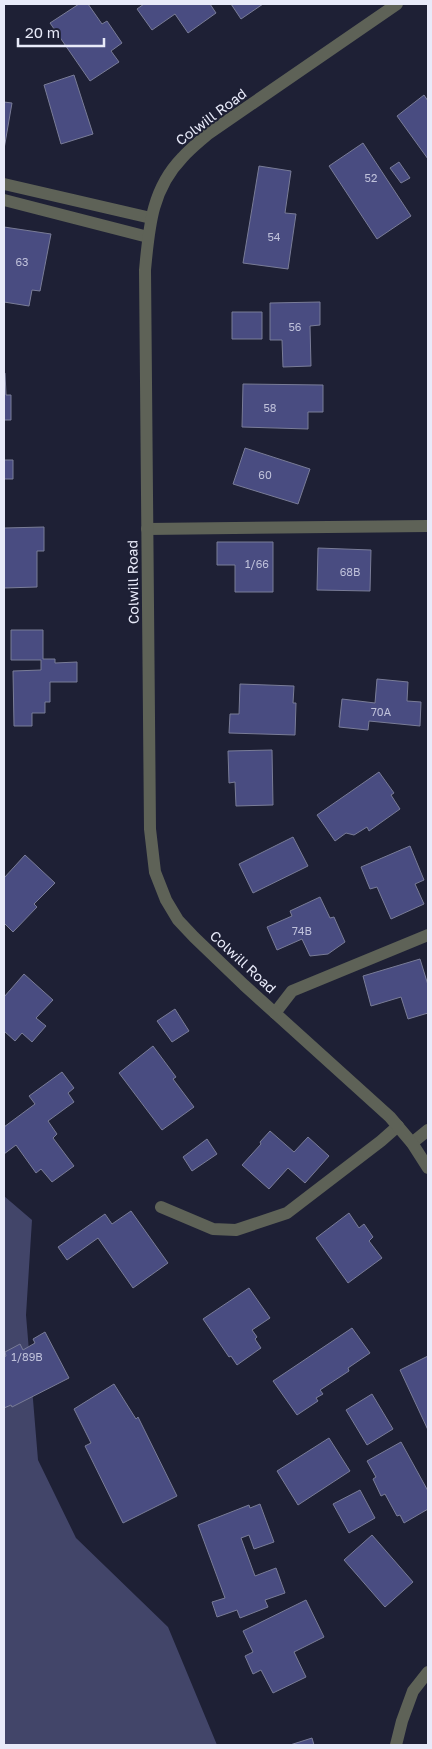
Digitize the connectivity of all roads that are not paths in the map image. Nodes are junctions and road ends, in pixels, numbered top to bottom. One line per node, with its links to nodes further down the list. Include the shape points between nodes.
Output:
1 (397, 4): 4 (street, Colwill Road, via 208,134 181,159 165,180)
2 (4, 184): 4 (street)
3 (4, 200): 5 (street)
4 (151, 218): 5 (street, Colwill Road)
5 (148, 237): 7 (street, Colwill Road, via 145,270)
6 (428, 526): 7 (street)
7 (147, 529): 9 (street, Colwill Road, via 150,829 155,872 178,920)
8 (428, 935): 9 (street, via 292,991)
9 (275, 1013): 10 (street, Colwill Road, via 365,1092)
10 (398, 1126): 12 (street, Colwill Road); 14 (street, via 287,1213 236,1230 213,1229)
11 (428, 1130): 12 (street)
12 (412, 1143): 13 (street, Colwill Road)
13 (428, 1168)
14 (161, 1207)
15 (428, 1672): 16 (street, via 413,1691)
16 (396, 1745)

